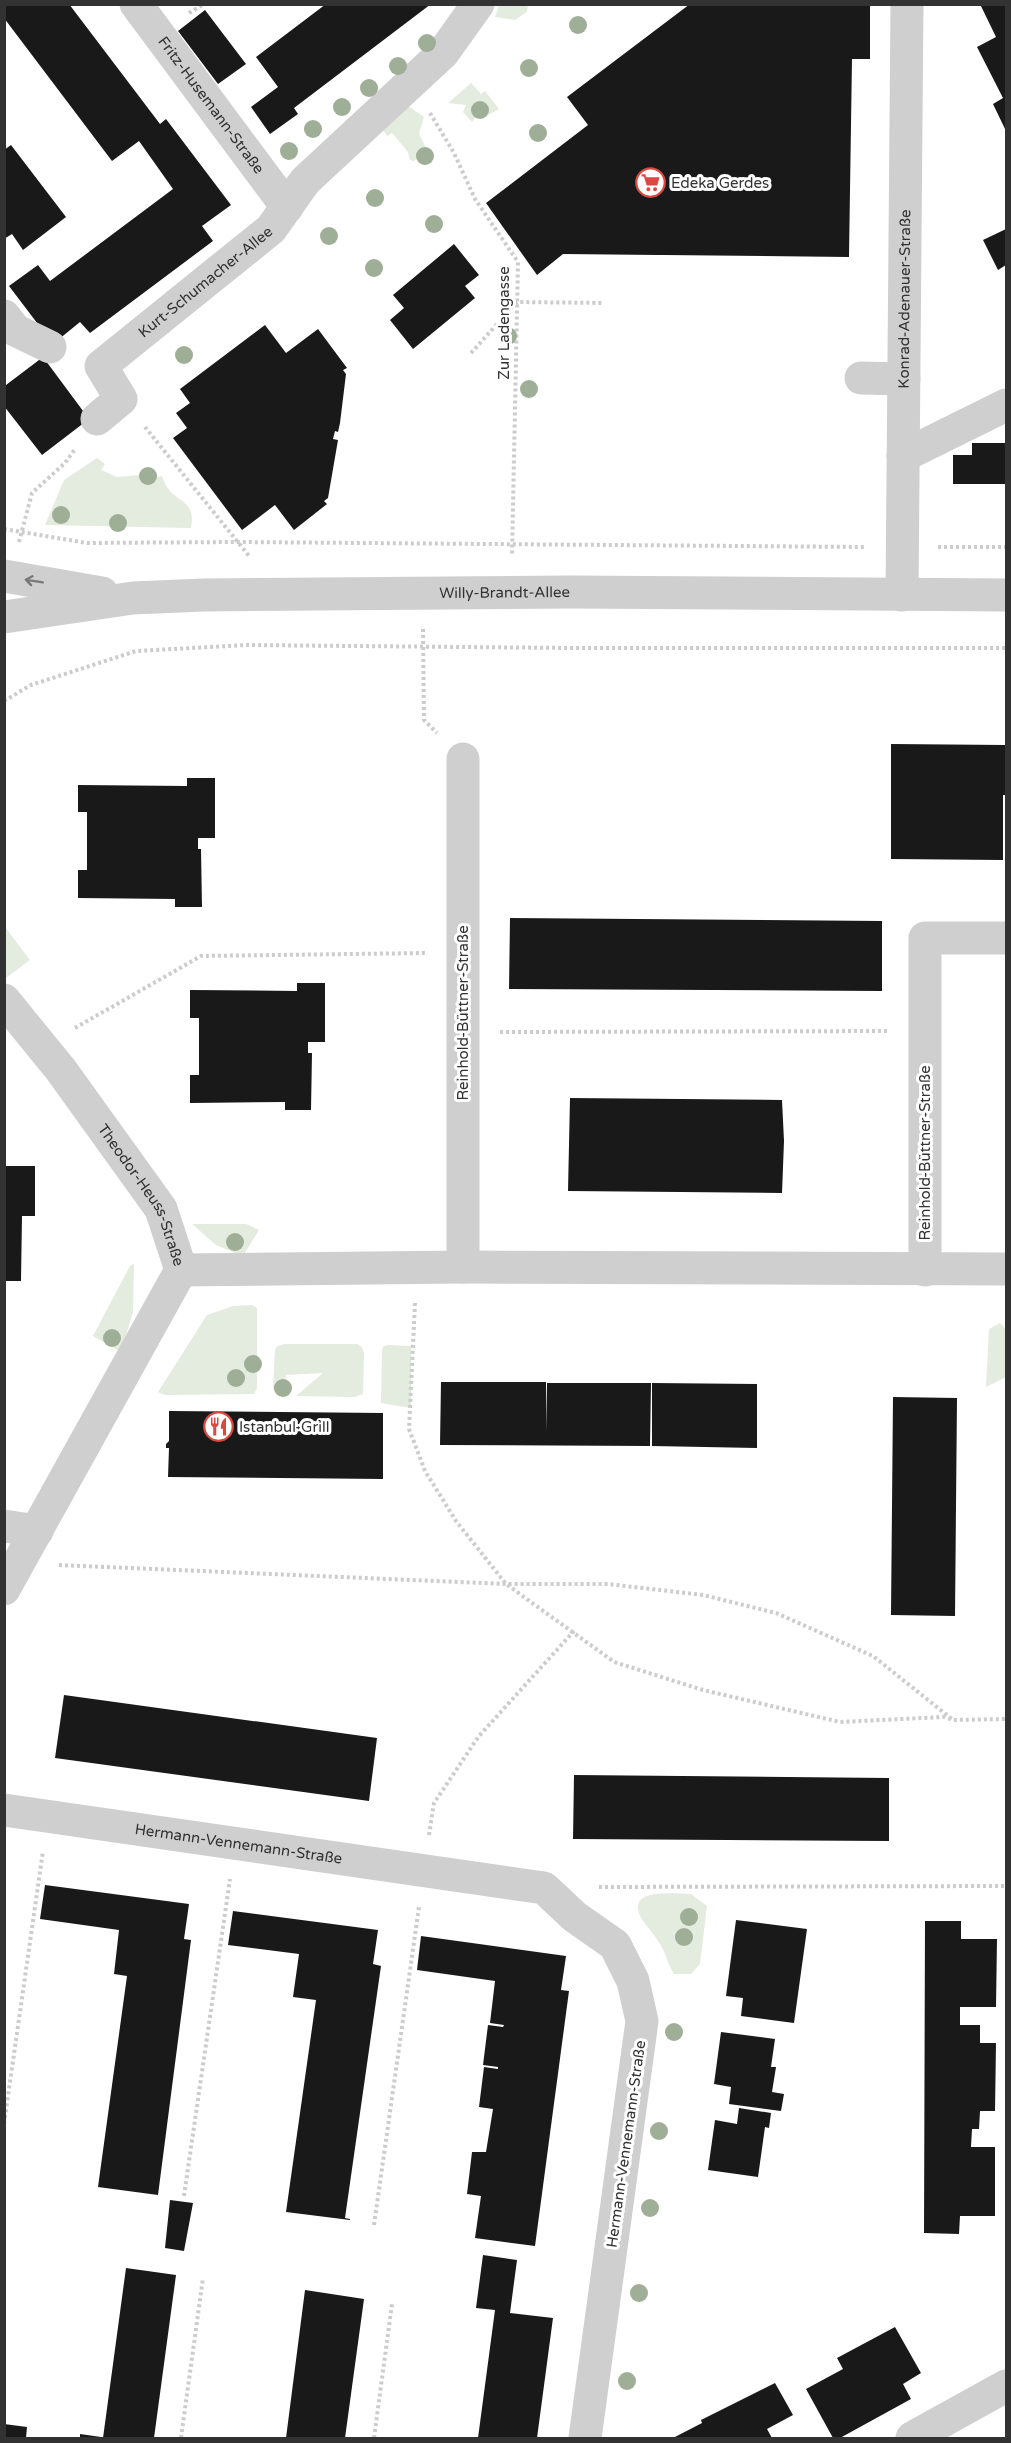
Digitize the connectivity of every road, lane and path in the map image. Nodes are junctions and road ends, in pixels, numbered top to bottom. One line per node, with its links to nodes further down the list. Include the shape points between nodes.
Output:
1 (136, 4): 5 (street, Fritz-Husemann-Straße)
2 (478, 4): 4 (street, Kurt-Schumacher-Allee, via 443,53)
3 (907, 4): 12 (street, Konrad-Adenauer-Straße)
4 (408, 86): 5 (street, Kurt-Schumacher-Allee, via 305,181); 6 (path, Zur Ladengasse, via 429,112 475,199 518,262)
5 (287, 207): 14 (street, Kurt-Schumacher-Allee, via 271,229 101,366 121,399)
6 (517, 302): 7 (path); 10 (path); 20 (path, Zur Ladengasse)
7 (604, 303)
8 (4, 316): 9 (street, via 15,330)
9 (50, 347)
10 (471, 353)
11 (861, 378): 12 (street)
12 (904, 379): 16 (street, Konrad-Adenauer-Straße)
13 (1006, 405): 16 (street)
14 (97, 419): 18 (path, via 65,463 32,493)
15 (142, 424): 19 (path)
16 (903, 456): 21 (street, Konrad-Adenauer-Straße)
17 (4, 529): 18 (path)
18 (22, 534): 19 (path, via 87,543); 23 (path)
19 (237, 542): 20 (path); 27 (path)
20 (512, 544): 21 (path); 24 (path, Zur Ladengasse)
21 (902, 547): 22 (path); 26 (street, Konrad-Adenauer-Straße)
22 (1006, 547)
23 (7, 577): 29 (street, one-way to 23)
24 (511, 592): 25 (street, Willy-Brandt-Allee); 26 (street, Willy-Brandt-Allee)
25 (423, 594): 27 (street, Willy-Brandt-Allee); 31 (path)
26 (902, 595): 28 (street, Willy-Brandt-Allee)
27 (280, 596): 29 (street, Willy-Brandt-Allee)
28 (1006, 596)
29 (134, 598): 30 (street, Willy-Brandt-Allee)
30 (11, 620)
31 (424, 647): 32 (path); 33 (path, via 246,645 136,651 31,684); 34 (path, via 424,720)
32 (1006, 648)
33 (4, 701)
34 (463, 759): 36 (street, Reinhold-Büttner-Straße)
35 (1006, 938): 38 (street, Reinhold-Büttner-Straße, via 925,938)
36 (463, 953): 39 (street, Reinhold-Büttner-Straße); 40 (path, via 201,956)
37 (4, 1000): 40 (street, Theodor-Heuss-Straße)
38 (925, 1030): 39 (path); 45 (street, Reinhold-Büttner-Straße)
39 (463, 1032): 42 (street, Reinhold-Büttner-Straße)
40 (42, 1047): 44 (street, Theodor-Heuss-Straße, via 160,1209)
41 (416, 1267): 42 (street); 44 (street); 49 (path, via 409,1429 425,1472 456,1521)
42 (463, 1267): 45 (street)
43 (1006, 1269): 45 (street)
44 (181, 1270): 47 (street, Theodor-Heuss-Straße)
45 (925, 1270)
46 (4, 1526): 47 (street)
47 (37, 1531): 48 (street, Theodor-Heuss-Straße)
48 (12, 1576): 49 (path)
49 (506, 1584): 50 (path); 52 (path, via 608,1584 703,1595 776,1613 873,1656)
50 (574, 1631): 52 (path, via 614,1662 703,1690 840,1722 944,1717); 56 (path, via 479,1736 434,1803)
51 (1006, 1719): 52 (path)
52 (953, 1720)
53 (4, 1810): 54 (street, Hermann-Vennemann-Straße)
54 (48, 1816): 55 (street, Hermann-Vennemann-Straße); 59 (path)
55 (235, 1843): 56 (street, Hermann-Vennemann-Straße); 60 (path)
56 (424, 1871): 58 (street, Hermann-Vennemann-Straße); 61 (path)
57 (1006, 1886): 58 (path)
58 (544, 1888): 67 (street, Hermann-Vennemann-Straße, via 575,1917 615,1945 633,1981 642,2021)
59 (4, 2124)
60 (184, 2196)
61 (374, 2224)
62 (203, 2278): 65 (path)
63 (392, 2304): 66 (path)
64 (1006, 2386): 68 (street)
65 (181, 2439)
66 (374, 2439)
67 (585, 2439)
68 (912, 2439)

